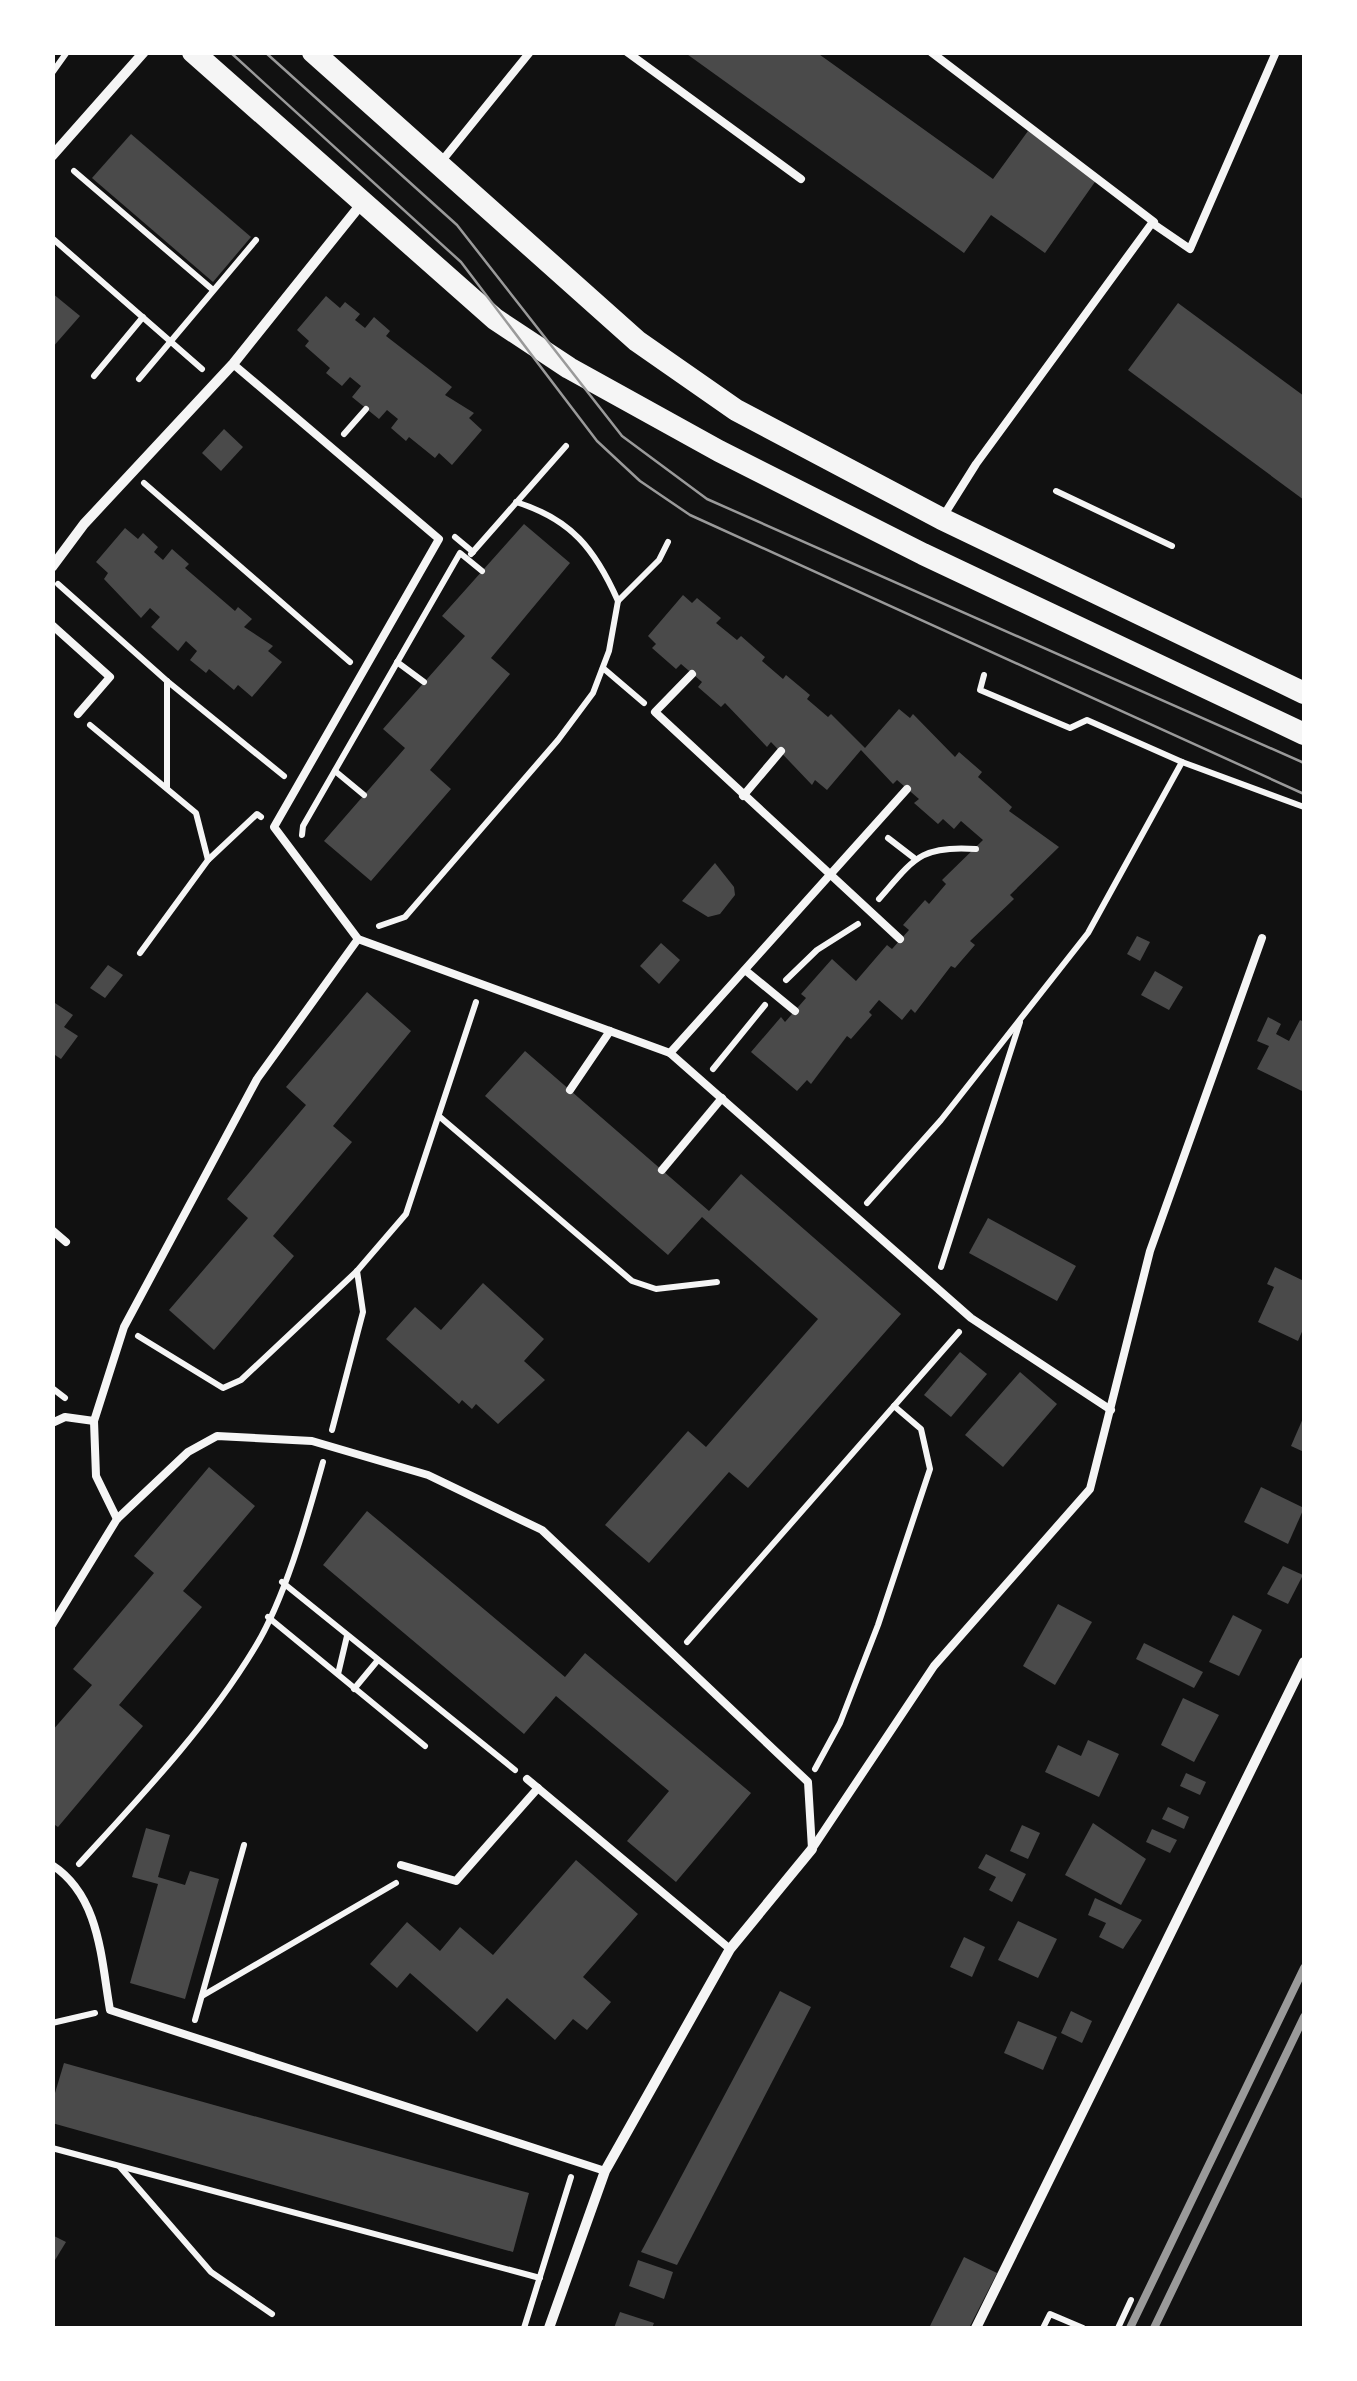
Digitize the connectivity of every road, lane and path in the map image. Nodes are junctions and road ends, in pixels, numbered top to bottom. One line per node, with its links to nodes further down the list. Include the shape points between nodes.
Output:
1 (67, 52): 9 (path)
2 (144, 52): 10 (street)
3 (193, 52): 14 (main road)
4 (313, 52): 11 (main road)
5 (530, 52): 11 (lane)
6 (626, 52): 13 (lane)
7 (931, 52): 17 (lane)
8 (1272, 54): 17 (lane)
9 (52, 73)
10 (52, 156)
11 (438, 166): 31 (main road, via 636,340 736,410)
12 (74, 171): 18 (path)
13 (801, 180)
14 (362, 203): 21 (street); 48 (main road, via 495,319 570,368 923,554)
15 (52, 238): 19 (path)
16 (256, 240): 18 (path)
17 (1190, 249): 31 (lane, via 1152,223)
18 (213, 290): 20 (path)
19 (143, 316): 20 (path); 23 (path)
20 (170, 341): 22 (path); 24 (path)
21 (233, 364): 28 (street); 41 (lane, via 439,539)
22 (206, 373)
23 (94, 376)
24 (139, 379)
25 (366, 409): 26 (path, via 342,436)
26 (328, 424)
27 (566, 446): 30 (path)
28 (132, 472): 35 (street); 41 (path)
29 (1056, 491): 33 (path)
30 (516, 502): 34 (path); 38 (path, via 579,534)
31 (942, 519): 46 (main road)
32 (668, 542): 38 (path)
33 (1172, 546)
34 (467, 558): 36 (path); 40 (path, via 460,552)
35 (52, 567)
36 (482, 571)
37 (52, 579): 44 (path)
38 (618, 601): 64 (path, via 593,692 558,740 405,917 381,927)
39 (52, 625): 47 (lane, via 110,677)
40 (397, 662): 45 (path); 51 (path)
41 (362, 673): 52 (lane)
42 (692, 674): 56 (lane, via 656,712)
43 (984, 675): 50 (path, via 980,690 1070,728 1087,720)
44 (167, 681): 52 (path); 53 (path)
45 (424, 682)
46 (1304, 693)
47 (78, 714): 53 (path)
48 (1304, 734)
49 (781, 751): 56 (lane)
50 (1182, 762): 57 (path); 73 (path, via 1088,934)
51 (335, 771): 55 (path); 59 (path, via 303,826)
52 (297, 786): 58 (lane)
53 (167, 788): 61 (path, via 196,813)
54 (908, 789): 62 (lane)
55 (364, 796)
56 (743, 796): 62 (lane)
57 (1304, 806)
58 (274, 827): 61 (path, via 257,814); 66 (lane)
59 (301, 846)
60 (976, 848): 63 (path, via 923,853)
61 (208, 860): 68 (path)
62 (830, 875): 63 (lane); 69 (lane)
63 (870, 911): 67 (lane); 71 (path, via 817,950)
64 (368, 917)
65 (1262, 938): 92 (lane, via 1150,1252)
66 (358, 939): 70 (lane); 90 (lane, via 256,1079)
67 (900, 939)
68 (140, 952)
69 (745, 970): 71 (lane); 75 (lane)
70 (481, 984): 74 (lane); 79 (path)
71 (775, 994): 72 (lane); 76 (path, via 713,1070)
72 (795, 1010)
73 (1021, 1017): 82 (path); 88 (path)
74 (610, 1032): 75 (lane); 77 (lane)
75 (670, 1054): 78 (lane)
76 (727, 1082)
77 (570, 1090)
78 (722, 1098): 80 (lane); 83 (lane)
79 (440, 1117): 86 (path, via 406,1214); 87 (path, via 632,1281 656,1289)
80 (662, 1170)
81 (852, 1192): 82 (path)
82 (866, 1204): 83 (path)
83 (856, 1216): 88 (lane)
84 (52, 1230): 85 (lane)
85 (66, 1242)
86 (356, 1271): 90 (path, via 241,1380 223,1388); 95 (path, via 363,1312)
87 (716, 1282)
88 (934, 1287): 89 (lane)
89 (971, 1318): 91 (path); 92 (lane)
90 (124, 1327): 93 (lane)
91 (894, 1406): 101 (path); 108 (path, via 921,1429 930,1469 846,1706)
92 (1111, 1410): 111 (lane, via 1090,1490 934,1666)
93 (94, 1421): 94 (lane, via 65,1416); 96 (lane, via 96,1476)
94 (52, 1423)
95 (328, 1446): 96 (lane, via 218,1436 188,1452); 97 (path); 101 (lane, via 428,1475 542,1530)
96 (117, 1519): 99 (lane)
97 (282, 1582): 98 (path); 100 (path)
98 (268, 1616): 104 (path); 115 (path, via 256,1647 163,1772)
99 (52, 1624)
100 (348, 1636): 102 (path); 104 (path)
101 (676, 1654): 108 (lane)
102 (378, 1660): 105 (path); 107 (path)
103 (1304, 1662): 130 (street)
104 (338, 1674): 105 (path)
105 (354, 1689): 106 (path)
106 (425, 1746)
107 (528, 1780): 109 (lane)
108 (808, 1782): 111 (lane)
109 (538, 1788): 114 (lane, via 456,1881); 116 (lane)
110 (244, 1845): 117 (path)
111 (812, 1850): 116 (street)
112 (52, 1865): 115 (lane)
113 (401, 1865): 114 (lane)
114 (419, 1870): 117 (path)
115 (68, 1876): 118 (lane, via 95,1920)
116 (730, 1949): 124 (street)
117 (202, 1996): 120 (path)
118 (110, 2010): 119 (path); 120 (lane)
119 (52, 2023)
120 (191, 2036): 122 (lane)
121 (52, 2148): 123 (path)
122 (575, 2161): 124 (lane); 125 (path)
123 (119, 2166): 125 (path); 127 (path, via 211,2272)
124 (605, 2170): 129 (street)
125 (540, 2278): 128 (path)
126 (1131, 2300): 133 (path)
127 (272, 2314)
128 (524, 2328)
129 (550, 2328)
130 (976, 2328)
131 (1042, 2328): 132 (path, via 1050,2314)
132 (1083, 2328)
133 (1118, 2328)

